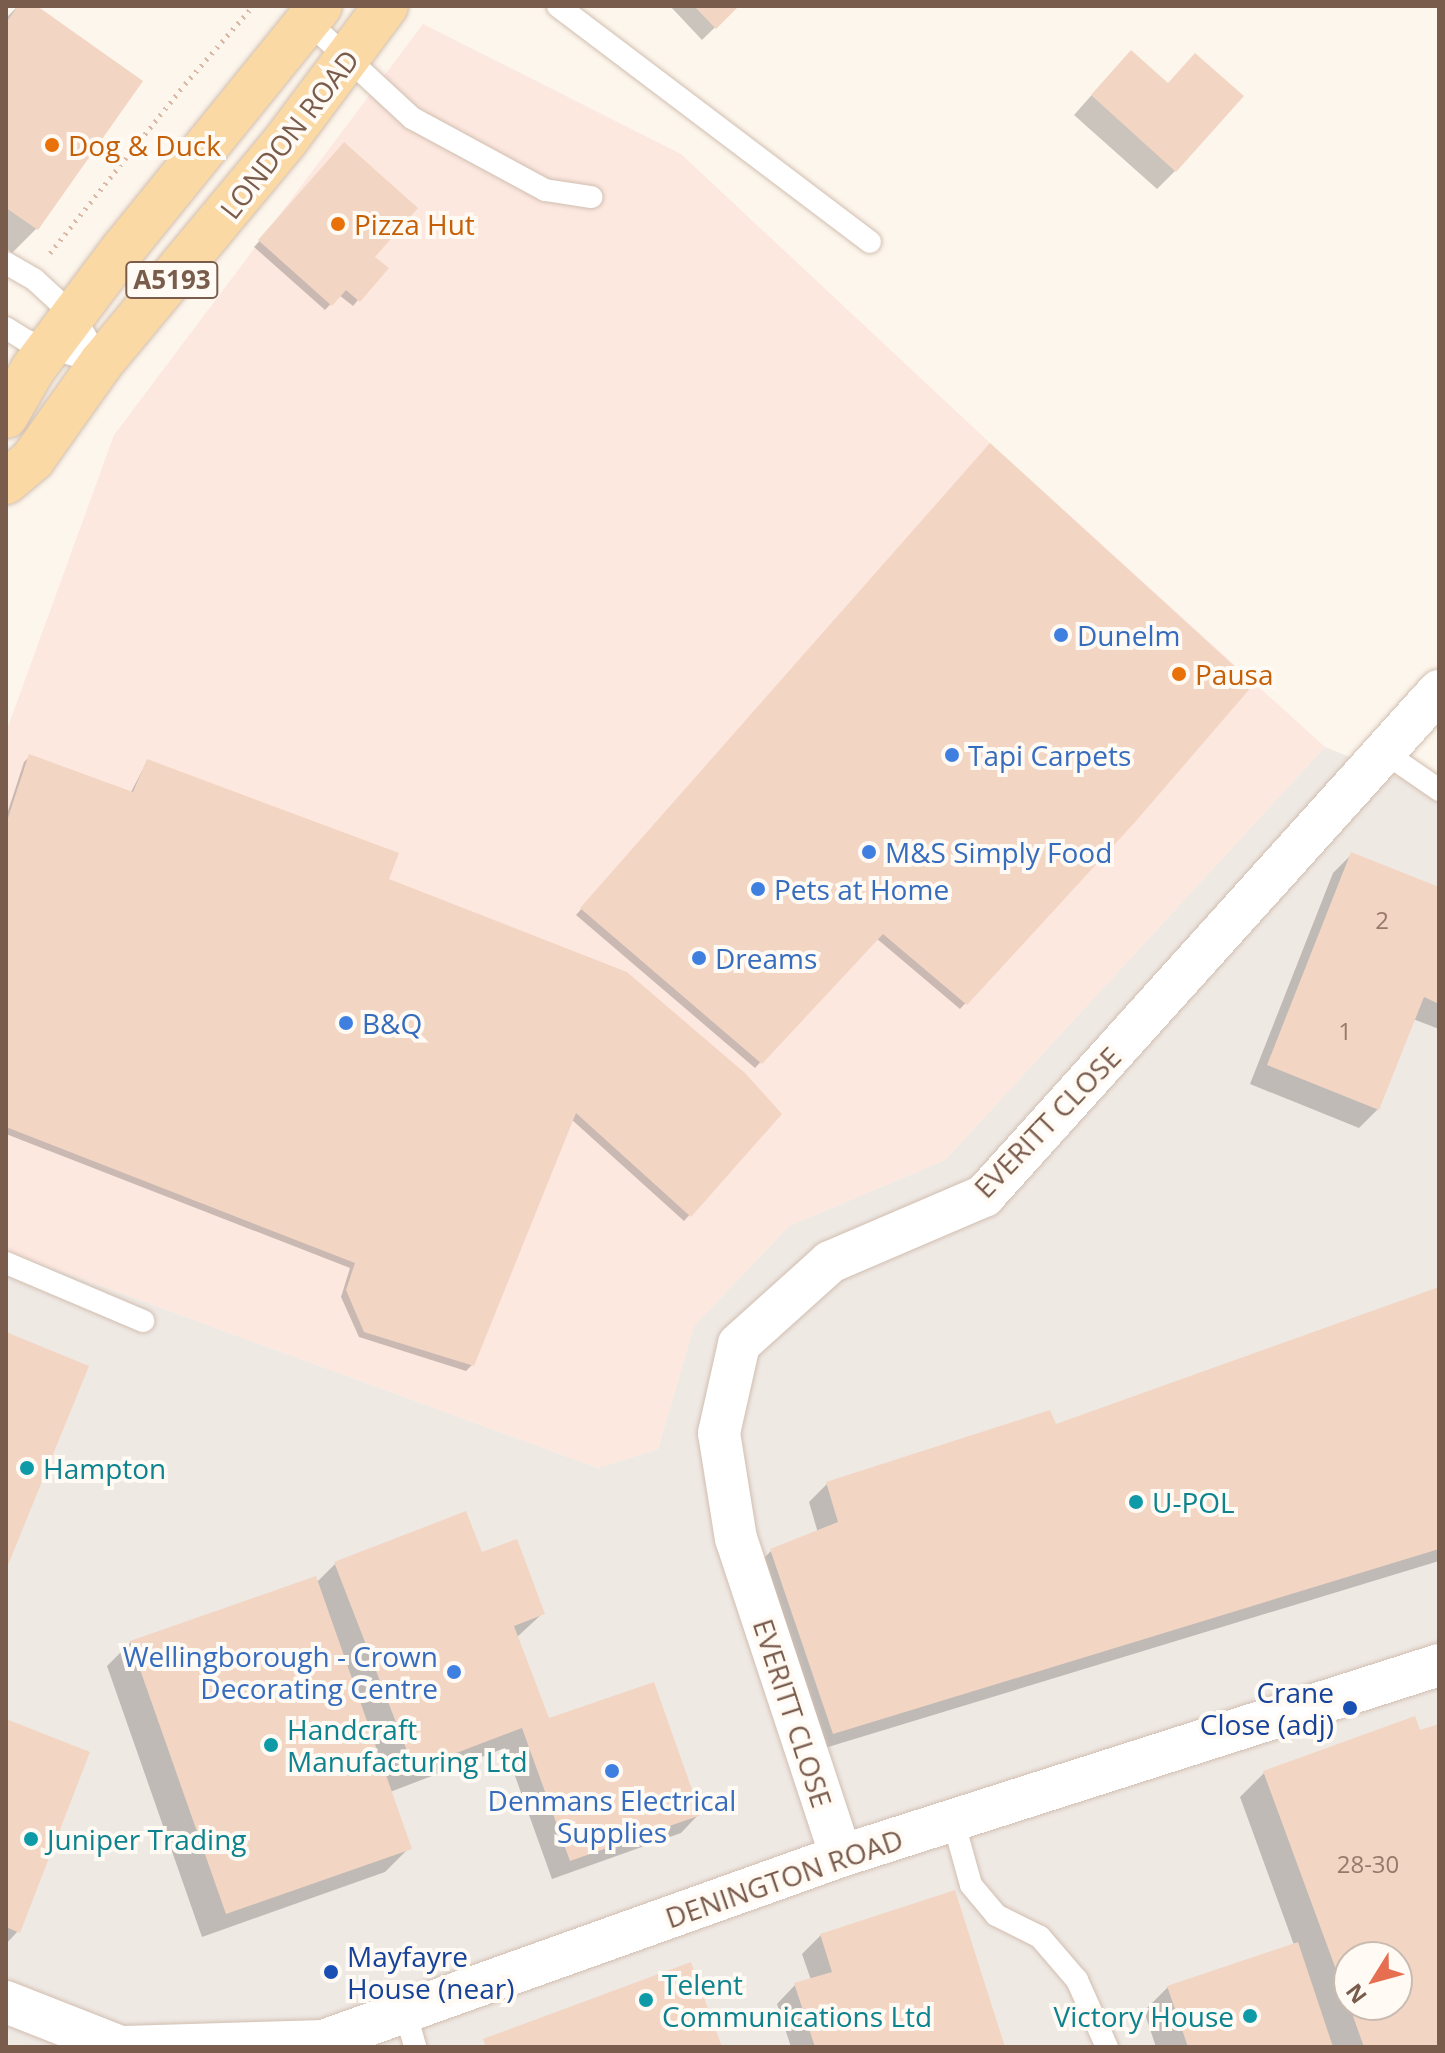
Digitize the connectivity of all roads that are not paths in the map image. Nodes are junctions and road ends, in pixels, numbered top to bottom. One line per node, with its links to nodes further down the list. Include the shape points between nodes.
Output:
1 (386, 6): 4 (main road, LONDON ROAD / A5193)
2 (558, 6): 6 (lane)
3 (307, 11): 4 (lane); 9 (main road)
4 (348, 62): 5 (lane, via 412,118 494,166 545,190); 10 (main road, LONDON ROAD / A5193)
5 (591, 197)
6 (870, 242)
7 (6, 263): 9 (lane, via 34,279)
8 (6, 328): 9 (lane)
9 (60, 332): 10 (lane); 10 (lane); 11 (main road)
10 (101, 363): 12 (main road, LONDON ROAD / A5193, via 33,459)
11 (6, 416)
12 (6, 482)
13 (1439, 691): 14 (street, EVERITT CLOSE)
14 (1384, 752): 15 (lane); 20 (street, EVERITT CLOSE, via 984,1196 830,1262 739,1344 719,1433 736,1539)
15 (1439, 790)
16 (6, 1263): 17 (lane)
17 (143, 1321)
18 (1439, 1665): 19 (street, DENINGTON ROAD)
19 (953, 1820): 20 (street, DENINGTON ROAD); 24 (lane, via 971,1885 996,1915 1040,1937 1077,1980)
20 (841, 1856): 22 (street, DENINGTON ROAD)
21 (6, 2002): 23 (street, DENINGTON ROAD)
22 (410, 2029): 23 (street, DENINGTON ROAD, via 323,2041)
23 (122, 2047)
24 (1107, 2047)

